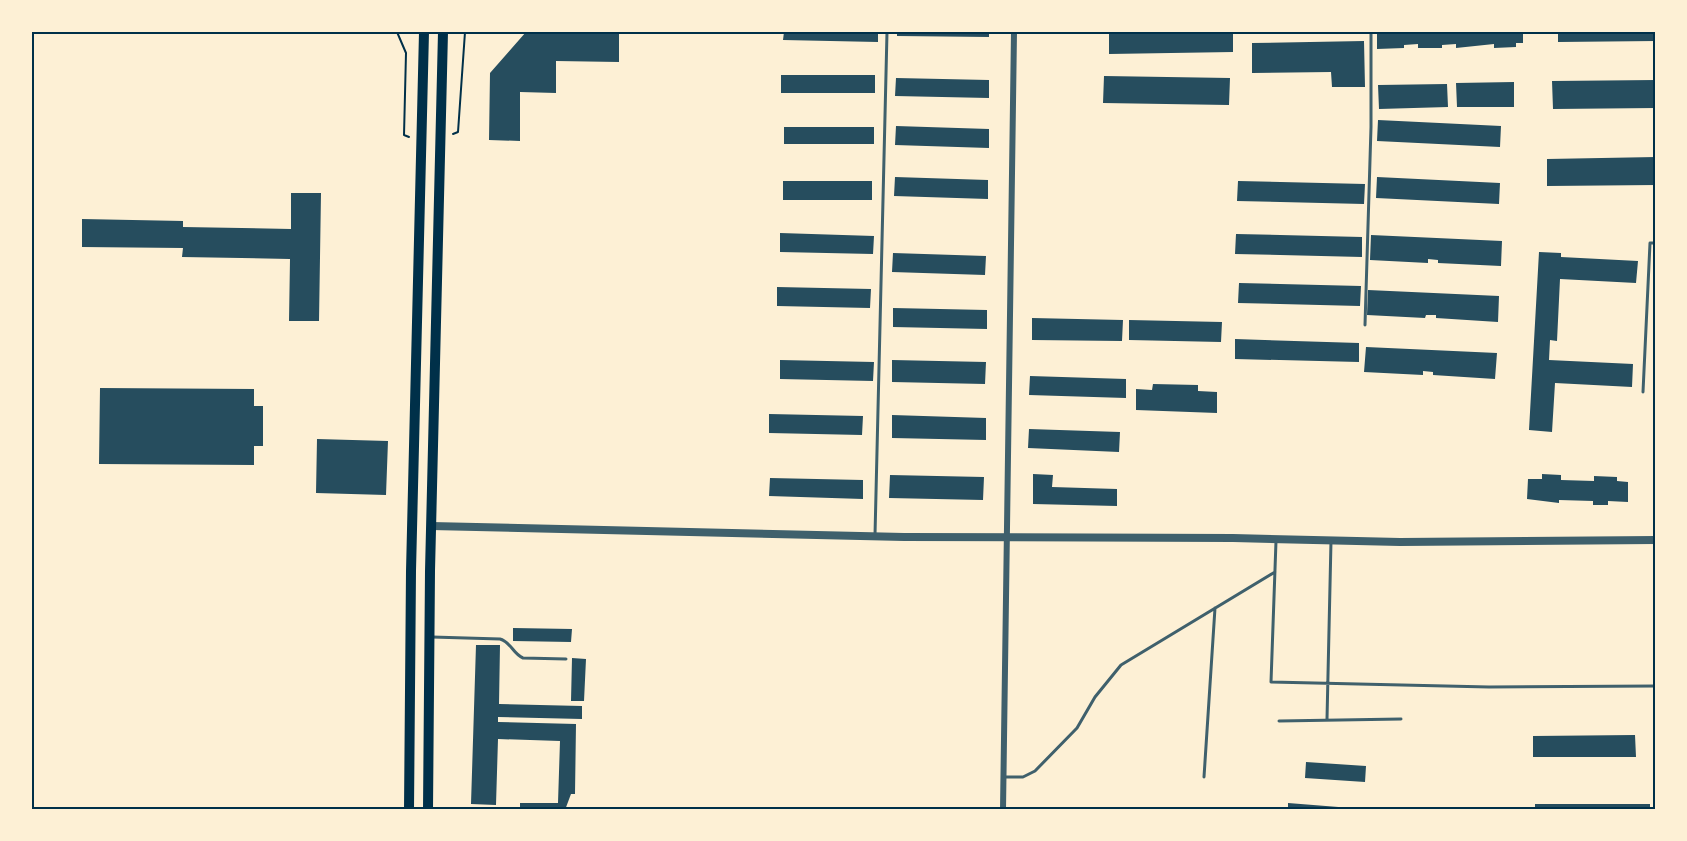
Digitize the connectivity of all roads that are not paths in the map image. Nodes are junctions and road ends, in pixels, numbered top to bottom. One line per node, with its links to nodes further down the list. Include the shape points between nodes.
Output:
1 (424, 32): 26 (main road)
2 (443, 32): 9 (main road)
3 (887, 32): 10 (lane)
4 (1014, 32): 11 (street)
5 (1371, 32): 7 (lane)
6 (1656, 243): 8 (lane, via 1650,243)
7 (1365, 325)
8 (1643, 392)
9 (431, 526): 10 (street); 17 (main road)
10 (875, 536): 11 (street)
11 (1006, 537): 12 (street); 24 (street)
12 (1276, 539): 13 (street); 15 (lane)
13 (1331, 540): 14 (street); 19 (lane)
14 (1656, 540)
15 (1275, 572): 16 (lane); 19 (lane, via 1271,682)
16 (1215, 608): 24 (lane, via 1121,665 1077,728 1035,771 1023,777); 25 (lane)
17 (430, 637): 18 (lane, via 500,639 506,640 517,656); 27 (main road)
18 (566, 659)
19 (1328, 684): 20 (lane); 21 (lane)
20 (1656, 686)
21 (1327, 719): 22 (lane); 23 (lane)
22 (1401, 719)
23 (1279, 721)
24 (1003, 777): 28 (street)
25 (1204, 777)
26 (408, 810)
27 (428, 810)
28 (1003, 810)

